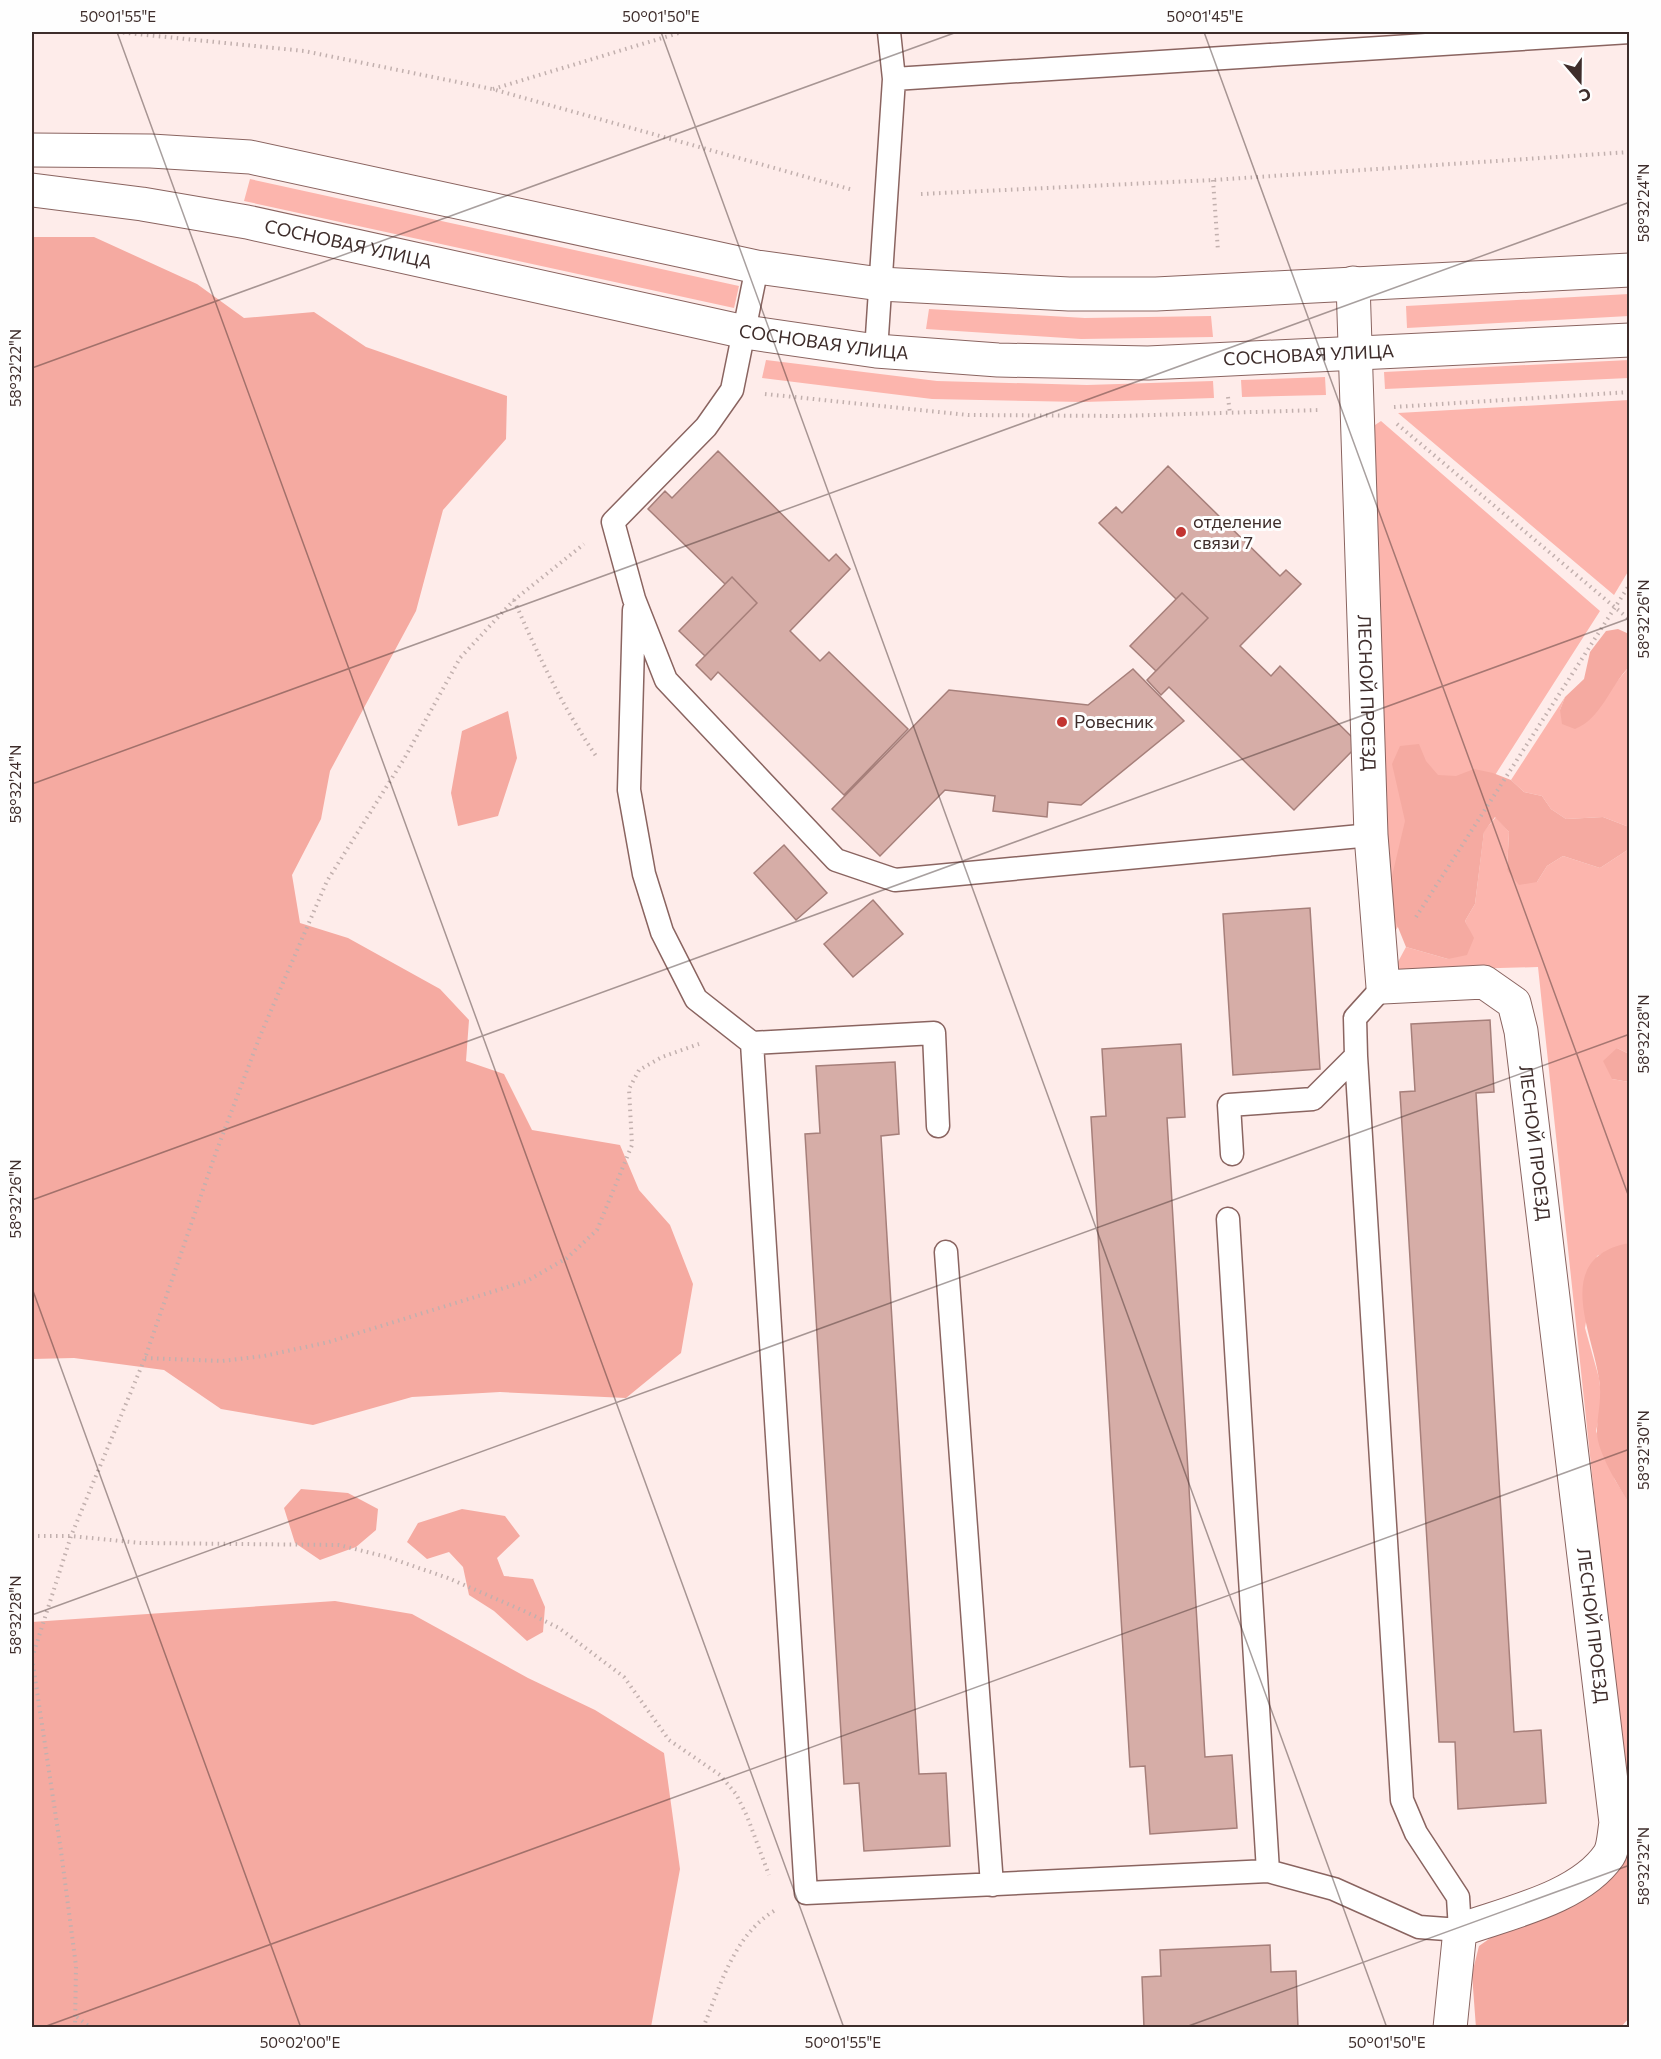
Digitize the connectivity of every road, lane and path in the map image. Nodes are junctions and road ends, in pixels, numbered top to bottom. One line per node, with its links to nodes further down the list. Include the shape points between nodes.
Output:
1 (682, 32): 5 (path)
2 (889, 32): 4 (lane)
3 (1629, 32): 4 (lane)
4 (894, 79): 11 (lane)
5 (492, 89)
6 (32, 150): 8 (street, via 250,157)
7 (32, 190): 12 (street, СОСНОВАЯ УЛИЦА, via 247,222)
8 (756, 267): 11 (street); 12 (lane)
9 (1629, 270): 10 (street)
10 (1353, 283): 11 (street, via 1134,294); 15 (street, ЛЕСНОЙ ПРОЕЗД)
11 (880, 284): 14 (lane)
12 (745, 332): 14 (street, СОСНОВАЯ УЛИЦА); 16 (lane)
13 (1629, 340): 15 (street, СОСНОВАЯ УЛИЦА)
14 (876, 351): 15 (street, СОСНОВАЯ УЛИЦА, via 999,360 1148,363)
15 (1354, 354): 18 (street, ЛЕСНОЙ ПРОЕЗД)
16 (732, 390): 18 (path, via 968,415 1120,416); 19 (lane, via 706,427)
17 (1629, 392): 18 (path)
18 (1367, 408): 23 (path); 26 (street, ЛЕСНОЙ ПРОЕЗД)
19 (613, 522): 21 (lane); 22 (path)
20 (1629, 584): 23 (path)
21 (634, 599): 25 (lane); 26 (lane, via 666,680 836,860 895,880)
22 (514, 600): 25 (path, via 568,716 597,756); 36 (path, via 460,658 404,759 327,881 256,1047)
23 (1615, 607): 24 (path); 27 (path)
24 (1629, 620)
25 (629, 790): 29 (lane, via 644,874 662,932 696,999)
26 (1371, 835): 28 (street, ЛЕСНОЙ ПРОЕЗД)
27 (1414, 920)
28 (1383, 987): 31 (lane, via 1355,1018); 43 (street, ЛЕСНОЙ ПРОЕЗД, via 1484,982 1514,1003 1521,1031 1616,1823 1610,1853 1591,1876 1565,1892)
29 (726, 1022): 30 (lane); 36 (path, via 699,1044 639,1070 629,1089 632,1145 597,1230 567,1258 528,1281 329,1342 264,1356 222,1361)
30 (752, 1043): 32 (lane, via 934,1033); 42 (lane)
31 (1356, 1056): 33 (lane, via 1313,1099 1229,1105); 43 (lane, via 1402,1800 1416,1833 1458,1897)
32 (938, 1126)
33 (1232, 1154)
34 (1228, 1219): 40 (lane)
35 (946, 1252): 41 (lane)
36 (145, 1358): 38 (path)
37 (32, 1536): 38 (path)
38 (70, 1536): 39 (path); 42 (path, via 141,1543 339,1545 448,1578 559,1628 624,1677 669,1740 720,1775 747,1816 769,1875 778,1885)
39 (32, 1658): 44 (path, via 63,1862 76,1966)
40 (1269, 1871): 41 (lane); 43 (lane, via 1334,1889 1419,1927)
41 (992, 1885): 42 (lane)
42 (806, 1893): 47 (path, via 766,1916 738,1946)
43 (1460, 1930): 48 (street)
44 (77, 2017): 45 (path); 46 (path)
45 (75, 2028)
46 (91, 2028)
47 (703, 2028)
48 (1450, 2028)

